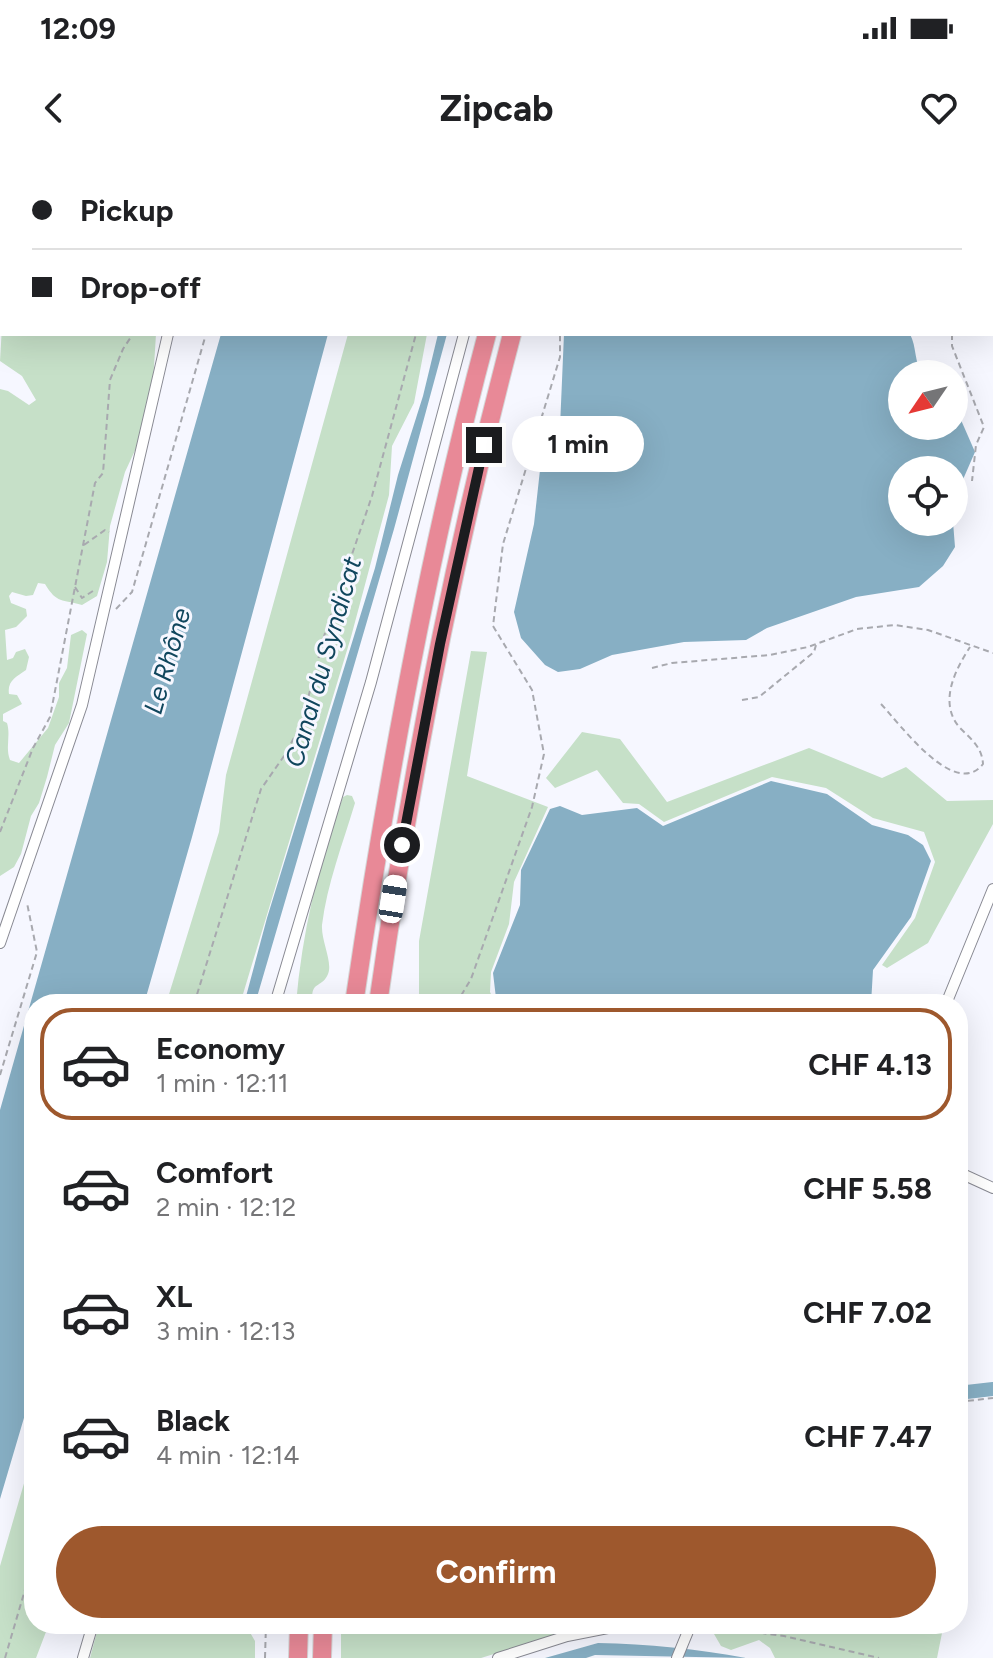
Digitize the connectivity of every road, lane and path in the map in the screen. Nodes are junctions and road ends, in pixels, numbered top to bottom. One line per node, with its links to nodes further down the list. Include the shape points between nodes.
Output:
1 (132, 336): 12 (path, via 110,380 103,473 95,483)
2 (168, 336): 11 (street)
3 (205, 336): 15 (path, via 132,592)
4 (415, 336): 27 (path, via 301,725 261,789)
5 (463, 336): 28 (street, via 371,682)
6 (487, 336): 29 (highway, via 424,602)
7 (512, 336): 30 (highway, via 430,692)
8 (560, 336): 31 (path, via 560,357 503,544 493,626 532,690 544,754 532,807)
9 (952, 336): 10 (path, via 984,427)
10 (972, 481)
11 (119, 537): 12 (path, via 105,530); 13 (street)
12 (83, 545): 14 (path)
13 (110, 580): 14 (path, via 82,598); 15 (street)
14 (75, 586): 22 (path, via 50,717)
15 (99, 628): 23 (street, via 75,728)
16 (816, 644): 17 (path, via 857,629 895,625); 19 (path, via 770,655); 20 (path, via 814,652 759,697)
17 (971, 645): 18 (path); 21 (path, via 950,685 950,704 957,724 982,755 977,771 956,774 941,764)
18 (993, 653)
19 (652, 668)
20 (742, 700)
21 (881, 704)
22 (0, 832)
23 (22, 876): 25 (street); 26 (path, via 37,952)
24 (993, 889): 32 (street)
25 (0, 943)
26 (24, 994)
27 (197, 994)
28 (278, 994)
29 (356, 994)
30 (379, 994)
31 (462, 994)
32 (950, 994)
33 (24, 995): 34 (path)
34 (0, 1075)
35 (968, 1177): 36 (street)
36 (993, 1188)
37 (993, 1398): 38 (path)
38 (968, 1401)
39 (24, 1593): 47 (path)
40 (90, 1634): 48 (street)
41 (266, 1634): 49 (path)
42 (299, 1634): 50 (highway)
43 (323, 1634): 51 (highway)
44 (569, 1634): 52 (street)
45 (689, 1634): 53 (street)
46 (764, 1634): 54 (path)
47 (5, 1658)
48 (83, 1658)
49 (265, 1658)
50 (298, 1658)
51 (322, 1658)
52 (498, 1658)
53 (677, 1658)
54 (879, 1658)

